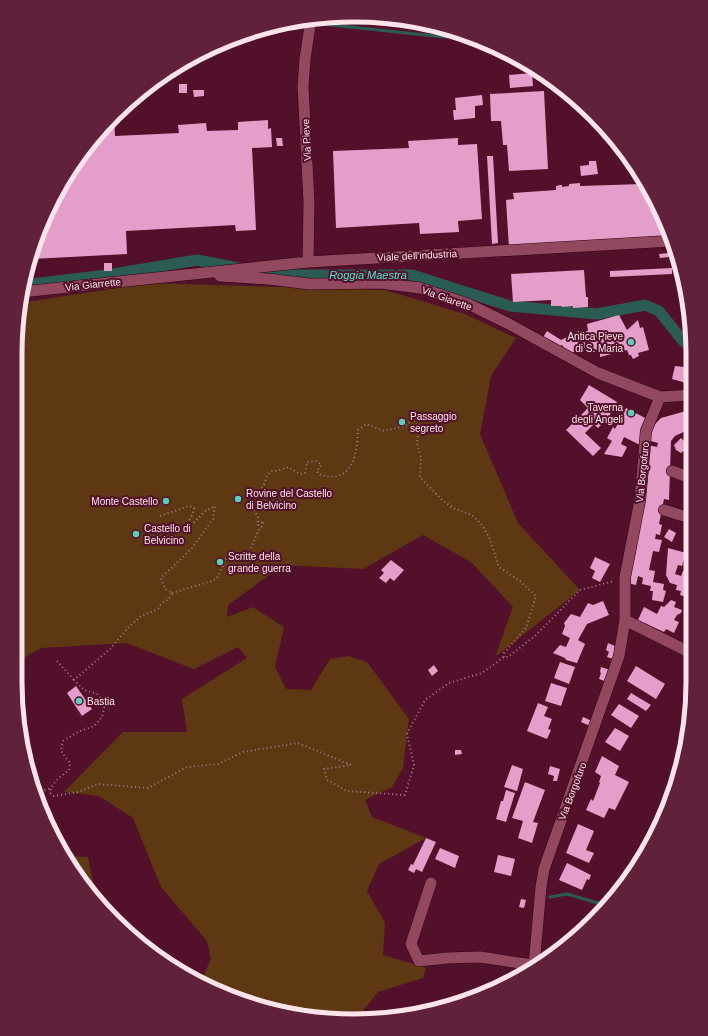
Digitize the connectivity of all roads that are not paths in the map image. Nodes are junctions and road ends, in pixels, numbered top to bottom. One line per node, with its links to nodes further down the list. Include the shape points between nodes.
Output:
1 (310, 25): 3 (street, Via Pieve, via 304,86 309,202)
2 (666, 241): 3 (street, Viale dell'industria)
3 (308, 262): 4 (street, Viale dell'industria)
4 (190, 274): 5 (street, Viale dell'industria); 8 (street, Via Giarette, via 310,284 380,283 420,288 468,304 598,373)
5 (165, 277): 6 (street, Via Giarrette)
6 (28, 291)
7 (686, 395): 8 (street)
8 (660, 397): 13 (street, Via Borgofuro, via 646,431 640,500 625,577)
9 (672, 471): 10 (street)
10 (686, 476)
11 (664, 510): 12 (street)
12 (686, 517)
13 (625, 620): 14 (street); 16 (street, Via Borgofuro, via 619,656 544,869)
14 (686, 650)
15 (431, 883): 17 (street, via 411,944 419,962 480,957)
16 (533, 961)
17 (529, 964)

